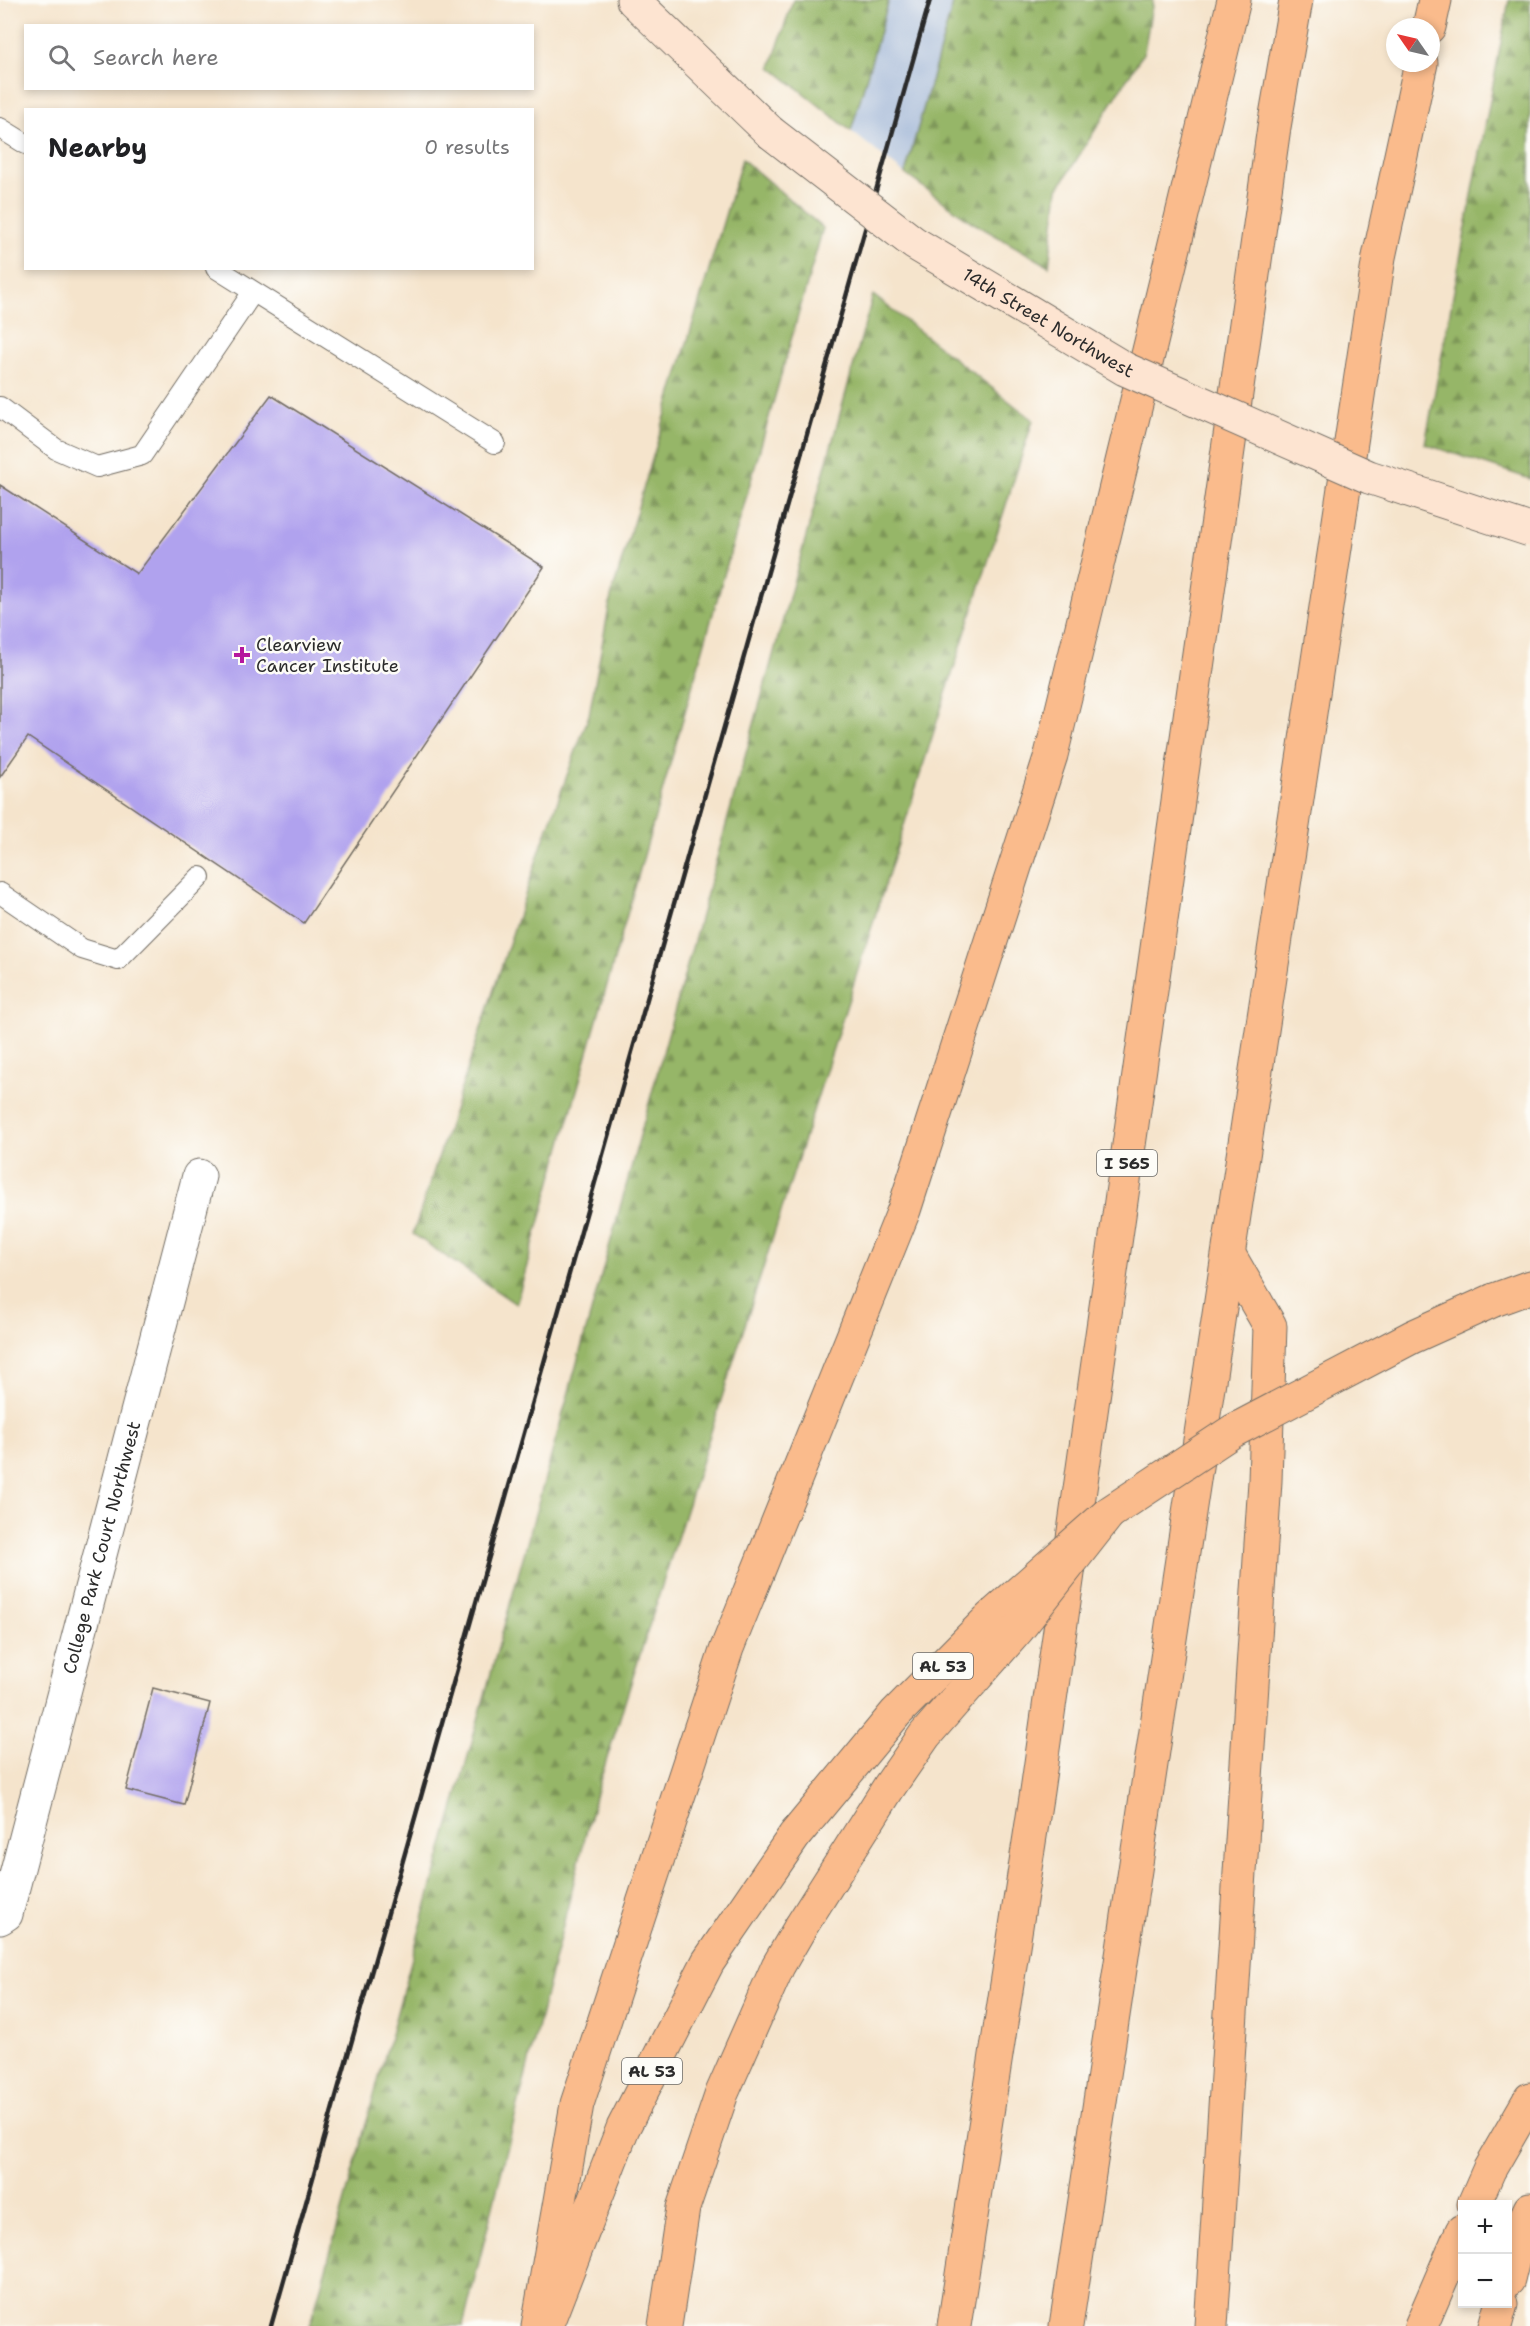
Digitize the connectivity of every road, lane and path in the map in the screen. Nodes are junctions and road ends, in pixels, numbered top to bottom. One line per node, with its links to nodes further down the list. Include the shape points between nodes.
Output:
1 (633, 0): 13 (street, 14th Street Northwest, bridge, via 770,132 914,243 1125,369 1369,477)
2 (1234, 0): 27 (main road, via 1051,755 904,1210 727,1648 576,2104)
3 (1296, 0): 30 (main road, I 565, via 1271,151 1037,1791)
4 (1435, 0): 5 (main road)
5 (1431, 18)
6 (1419, 72): 17 (main road, via 1379,257)
7 (0, 128): 8 (lane)
8 (24, 143)
9 (219, 270): 10 (lane)
10 (253, 292): 11 (lane, via 142,455 97,467 56,449); 12 (lane)
11 (0, 407)
12 (495, 443)
13 (1530, 530)
14 (200, 877): 15 (lane, via 118,960 82,949)
15 (0, 893)
16 (199, 1176): 20 (street, College Park Court Northwest, via 6,1914)
17 (1229, 1255): 31 (main road); 32 (main road, via 1270,1326 1264,1480)
18 (1530, 1287): 19 (main road, AL 53, bridge, via 1412,1337 1233,1431)
19 (1108, 1513): 28 (main road, AL 53, bridge, via 990,1618 896,1713 795,1835 708,1962 623,2128); 29 (main road, bridge, via 1018,1629 926,1735 889,1787 778,1966 722,2093 686,2197)
20 (0, 1918)
21 (1530, 2099): 22 (main road)
22 (1476, 2200)
23 (1530, 2209): 25 (main road)
24 (1458, 2240): 33 (main road)
25 (1512, 2264)
26 (1500, 2308): 34 (main road)
27 (538, 2326)
28 (546, 2326)
29 (665, 2326)
30 (954, 2326)
31 (1066, 2326)
32 (1211, 2326)
33 (1421, 2326)
34 (1495, 2326)

